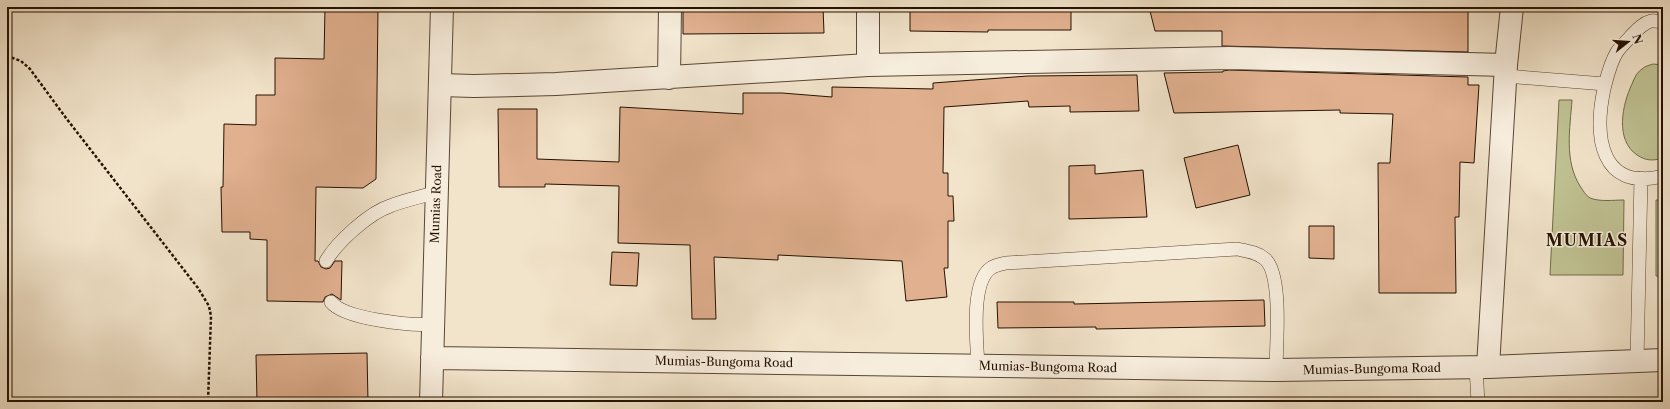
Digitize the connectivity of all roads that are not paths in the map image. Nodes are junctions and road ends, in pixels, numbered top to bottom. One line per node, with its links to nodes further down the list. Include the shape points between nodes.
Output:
1 (442, 7): 10 (street, Mumias Road)
2 (670, 7): 8 (street)
3 (868, 7): 6 (street)
4 (1512, 7): 7 (street)
5 (1663, 22): 9 (lane, via 1651,21 1629,38 1617,52)
6 (868, 65): 7 (street, via 1229,58); 8 (street)
7 (1506, 70): 9 (lane); 21 (street)
8 (668, 78): 10 (street, via 556,84)
9 (1605, 84): 12 (lane, via 1599,122 1604,153 1611,166 1621,173)
10 (440, 85): 13 (street, Mumias Road)
11 (1663, 176): 12 (lane)
12 (1641, 178): 19 (lane)
13 (437, 192): 14 (lane, via 388,206 377,212 342,240); 16 (street, Mumias Road)
14 (326, 261)
15 (330, 302): 16 (lane, via 348,313 402,324)
16 (433, 324): 17 (street, Mumias Road)
17 (432, 358): 20 (street, Mumias-Bungoma Road); 23 (street, Mumias Road)
18 (1663, 360): 19 (street, Mumias-Bungoma Road)
19 (1637, 361): 21 (street, Mumias-Bungoma Road)
20 (978, 366): 22 (street, Mumias-Bungoma Road); 22 (lane, via 976,319 979,290 991,268 1006,263 1237,249 1255,252 1266,260 1271,269 1276,287)
21 (1482, 367): 22 (street, Mumias-Bungoma Road); 24 (lane)
22 (1276, 370)
23 (432, 402)
24 (1478, 402)

